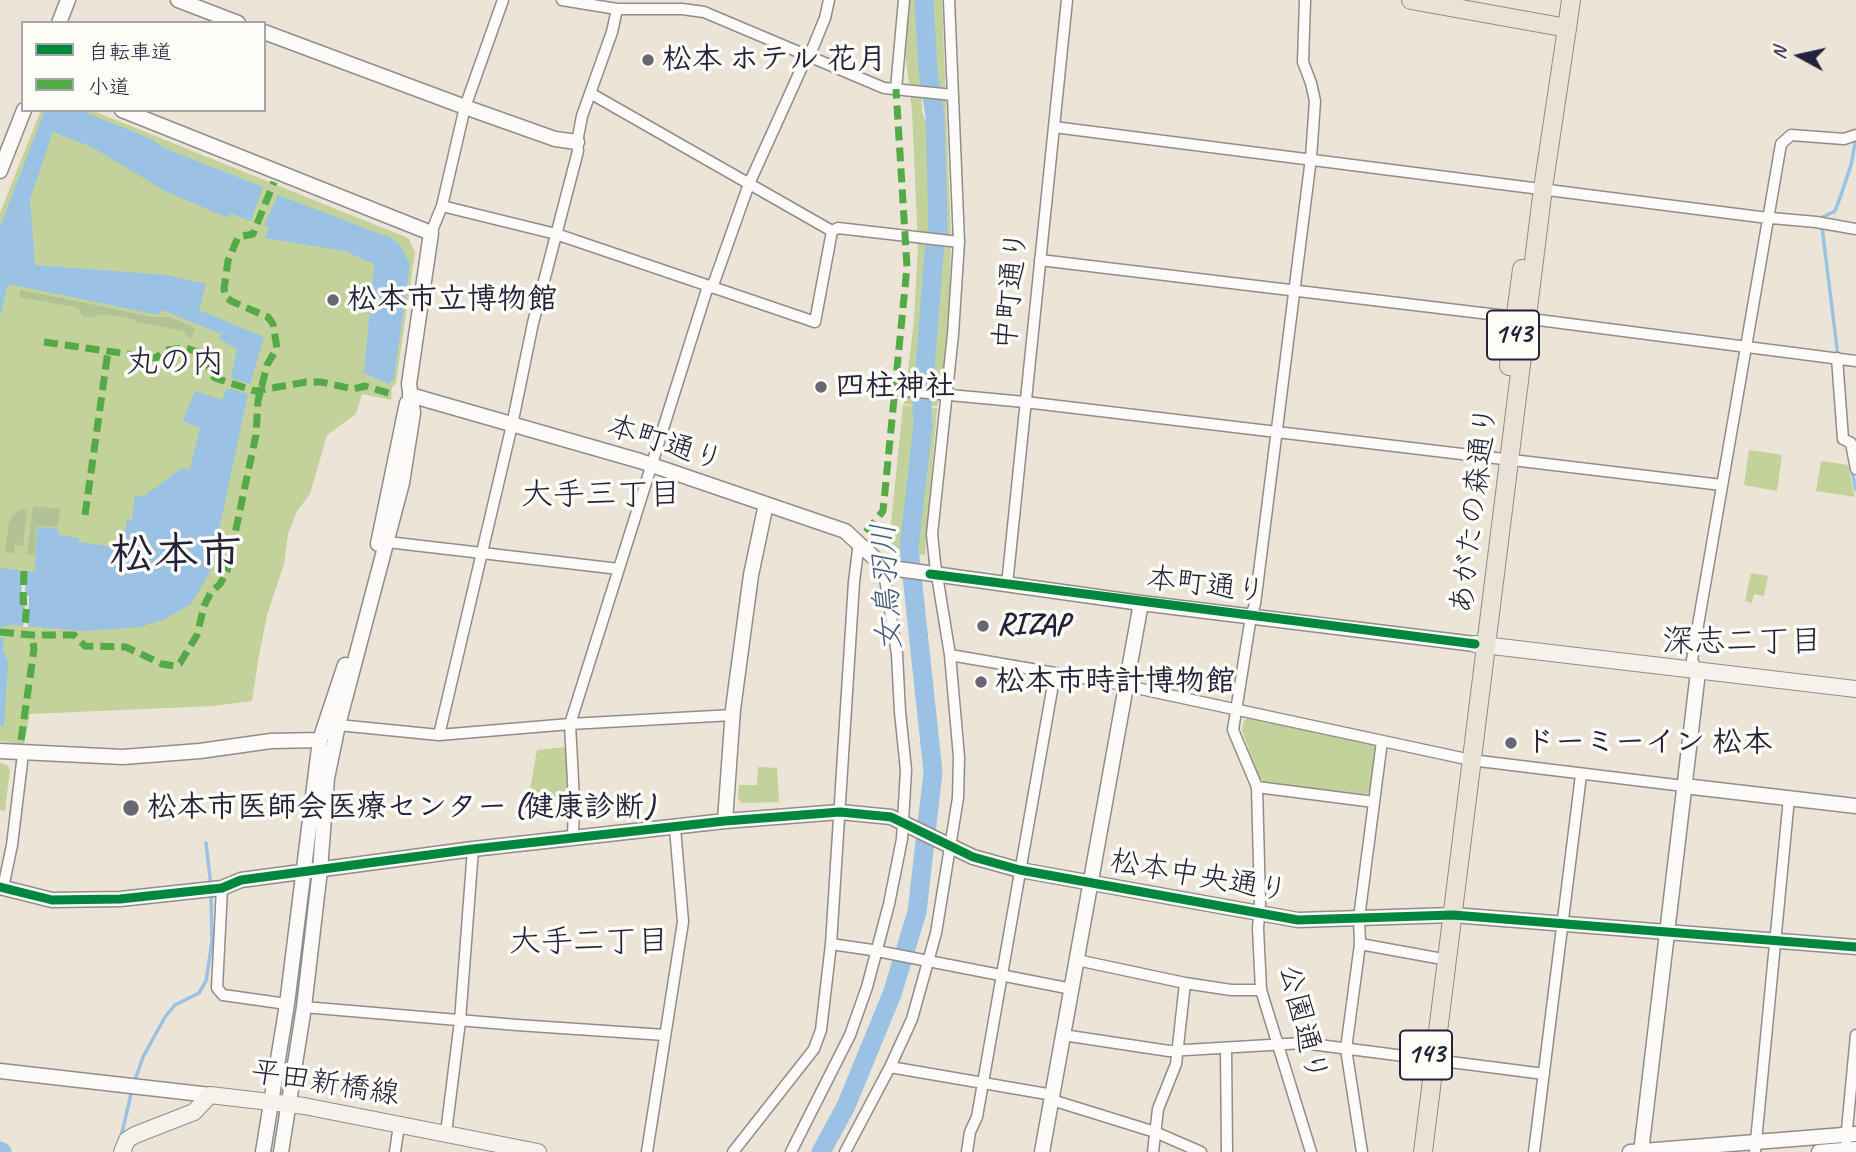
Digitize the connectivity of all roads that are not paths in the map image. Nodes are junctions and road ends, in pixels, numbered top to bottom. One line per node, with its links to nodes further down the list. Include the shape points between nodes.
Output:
1 (68, 0): 14 (street)
2 (177, 0): 15 (street)
3 (503, 0): 22 (street)
4 (562, 0): 13 (street)
5 (829, 0): 18 (street)
6 (904, 0): 19 (street)
7 (949, 0): 21 (street)
8 (1067, 0): 25 (street, 中町通り)
9 (1305, 0): 28 (street, 公園通り, via 1303,62 1315,101)
10 (1411, 0): 16 (main road)
11 (1559, 0): 16 (main road, あがたの森通り)
12 (1571, 0): 16 (main road, あがたの森通り)
13 (617, 9): 18 (street, via 704,12); 20 (street)
14 (60, 21)
15 (233, 21)
16 (1561, 27): 31 (main road, あがたの森通り / 143)
17 (266, 33): 22 (street)
18 (808, 57): 19 (street, via 884,88); 30 (street)
19 (902, 89): 21 (street)
20 (590, 93): 27 (street); 30 (street)
21 (949, 94): 38 (street)
22 (465, 107): 27 (street, via 555,139); 32 (street)
23 (23, 112): 29 (street)
24 (127, 112): 36 (street)
25 (1054, 127): 28 (street); 39 (street, 中町通り)
26 (1854, 136): 33 (street, via 1786,138 1781,144)
27 (577, 142): 37 (street)
28 (1311, 158): 31 (street); 41 (street, 公園通り)
29 (0, 170)
30 (749, 184): 35 (street); 40 (street)
31 (1538, 187): 33 (street); 42 (main road, あがたの森通り / 143)
32 (442, 206): 36 (street); 37 (street)
33 (1768, 216): 34 (street); 43 (street)
34 (1856, 229)
35 (832, 231): 38 (street); 40 (street, via 815,322)
36 (432, 233): 48 (street)
37 (556, 234): 40 (street); 50 (street)
38 (956, 241): 47 (street)
39 (1040, 260): 41 (street); 49 (street, 中町通り)
40 (710, 287): 54 (street)
41 (1294, 290): 42 (street); 51 (street, 公園通り)
42 (1522, 318): 43 (street); 53 (main road, あがたの森通り / 143)
43 (1746, 346): 44 (street); 56 (street)
44 (1839, 359): 45 (street); 52 (street, via 1843,439)
45 (1856, 361)
46 (900, 390): 47 (street)
47 (941, 394): 49 (street); 63 (street, via 932,534)
48 (410, 395): 50 (street, 本町通り); 58 (street)
49 (1025, 402): 51 (street); 64 (street, 中町通り)
50 (512, 425): 54 (street, 本町通り); 60 (street)
51 (1275, 432): 53 (street); 66 (street, 公園通り)
52 (1851, 442): 55 (street)
53 (1503, 458): 56 (street); 67 (main road, あがたの森通り / 143)
54 (653, 467): 57 (street, 本町通り); 62 (street)
55 (1856, 469)
56 (1722, 485): 69 (street, via 1692,660)
57 (766, 503): 59 (street, 本町通り, via 845,531); 74 (street, via 751,575)
58 (383, 541): 60 (street); 76 (street); 78 (street)
59 (859, 542): 61 (street, 本町通り); 89 (street)
60 (480, 555): 62 (street, via 486,552); 77 (street)
61 (888, 567): 63 (street, 本町通り); 91 (street, via 906,770)
62 (619, 569): 75 (street)
63 (934, 575): 64 (street, 本町通り); 68 (street)
64 (1007, 585): 65 (street, 本町通り)
65 (1141, 603): 66 (street, 本町通り); 71 (street)
66 (1251, 617): 67 (street, 本町通り); 73 (street, 公園通り)
67 (1481, 645): 69 (main road); 82 (main road, あがたの森通り / 143)
68 (950, 655): 70 (street); 94 (street, via 959,757 958,798)
69 (1698, 672): 72 (main road); 84 (street)
70 (1055, 674): 71 (street); 97 (street)
71 (1126, 686): 73 (street); 99 (street)
72 (1856, 690)
73 (1237, 710): 79 (street); 85 (street, 公園通り, via 1233,730)
74 (733, 715): 75 (street); 90 (street)
75 (570, 724): 77 (street); 93 (street)
76 (338, 725): 77 (street); 96 (street, via 327,778)
77 (439, 735)
78 (320, 740): 81 (street, via 271,741 159,755); 98 (street)
79 (1382, 741): 82 (street); 87 (street)
80 (0, 751): 81 (street)
81 (23, 754): 100 (street)
82 (1466, 759): 83 (street); 103 (main road, あがたの森通り / 143)
83 (1581, 775): 84 (street); 105 (street)
84 (1684, 786): 86 (street); 106 (street)
85 (1257, 787): 87 (street); 102 (street, 公園通り)
86 (1789, 799): 88 (street); 107 (street)
87 (1374, 802): 104 (street)
88 (1856, 806)
89 (840, 812): 90 (street, 松本中央通り); 91 (street, 松本中央通り); 108 (street)
90 (725, 821): 92 (street, 松本中央通り)
91 (906, 823): 94 (street, 松本中央通り); 111 (street)
92 (675, 828): 93 (street, 松本中央通り); 122 (street, via 683,922)
93 (573, 838): 95 (street, 松本中央通り)
94 (947, 844): 97 (street, 松本中央通り, via 973,857); 114 (street)
95 (473, 849): 96 (street, 松本中央通り); 121 (street)
96 (320, 870): 98 (street, 松本中央通り); 120 (street)
97 (1020, 870): 99 (street, 松本中央通り); 115 (street)
98 (304, 872): 101 (street, 松本中央通り, via 241,880); 119 (street)
99 (1091, 882): 102 (street, 松本中央通り); 113 (street)
100 (2, 887): 101 (street, 松本中央通り, via 52,900 120,899)
101 (215, 889): 119 (street, via 217,989 223,995)
102 (1259, 915): 104 (street, 松本中央通り, via 1298,920); 118 (street, 公園通り)
103 (1447, 915): 104 (street, 松本中央通り); 105 (street, 松本中央通り); 112 (main road, あがたの森通り / 143); 129 (main road, あがたの森通り / 143)
104 (1359, 918): 109 (street)
105 (1563, 923): 106 (street, 松本中央通り); 132 (street)
106 (1668, 932): 107 (street, 松本中央通り); 164 (street)
107 (1776, 940): 110 (street, 松本中央通り); 142 (street)
108 (831, 944): 111 (street); 150 (street, via 821,1030 814,1049)
109 (1360, 944): 112 (street); 127 (street)
110 (1856, 947)
111 (880, 951): 114 (street); 151 (street, via 850,1035)
112 (1437, 958): 129 (main road, あがたの森通り / 143)
113 (1077, 960): 116 (street); 117 (street)
114 (924, 961): 115 (street); 130 (street, via 912,1019)
115 (1002, 976): 117 (street); 133 (street)
116 (1185, 983): 118 (street); 128 (street)
117 (1072, 989): 123 (street)
118 (1261, 990): 125 (street, 公園通り)
119 (287, 1004): 136 (street)
120 (304, 1007): 121 (street); 137 (street)
121 (460, 1021): 122 (street); 140 (street)
122 (665, 1035): 149 (street)
123 (1063, 1035): 128 (street); 135 (street)
124 (1856, 1035): 141 (street)
125 (1279, 1044): 126 (street); 127 (street); 158 (street, 公園通り)
126 (1226, 1048): 128 (street); 157 (street)
127 (1346, 1049): 129 (street); 159 (street)
128 (1177, 1051): 139 (street)
129 (1430, 1060): 132 (street); 160 (main road, あがたの森通り / 143); 161 (main road, あがたの森通り / 143)
130 (890, 1068): 133 (street); 152 (street)
131 (0, 1072): 134 (street)
132 (1544, 1074): 162 (street)
133 (982, 1084): 135 (street); 153 (street)
134 (210, 1095): 136 (main road, 平田新橋線); 144 (main road, 平田新橋線, via 194,1112 127,1140)
135 (1052, 1098): 139 (street); 154 (street)
136 (272, 1102): 137 (main road, 平田新橋線); 145 (street)
137 (289, 1104): 138 (main road, 平田新橋線); 146 (street)
138 (399, 1125): 140 (main road, 平田新橋線); 147 (street)
139 (1155, 1132): 155 (street); 156 (street)
140 (446, 1133): 148 (main road, 平田新橋線)
141 (1851, 1135): 142 (street); 143 (street)
142 (1755, 1147): 164 (street)
143 (1851, 1150): 165 (street)
144 (122, 1152)
145 (263, 1152)
146 (281, 1152)
147 (395, 1152)
148 (538, 1152)
149 (647, 1152)
150 (733, 1152)
151 (791, 1152)
152 (845, 1152)
153 (967, 1152)
154 (1042, 1152)
155 (1153, 1152)
156 (1200, 1152)
157 (1227, 1152)
158 (1311, 1152)
159 (1362, 1152)
160 (1414, 1152)
161 (1423, 1152)
162 (1534, 1152)
163 (1630, 1152): 164 (street)
164 (1641, 1152)
165 (1819, 1152)

